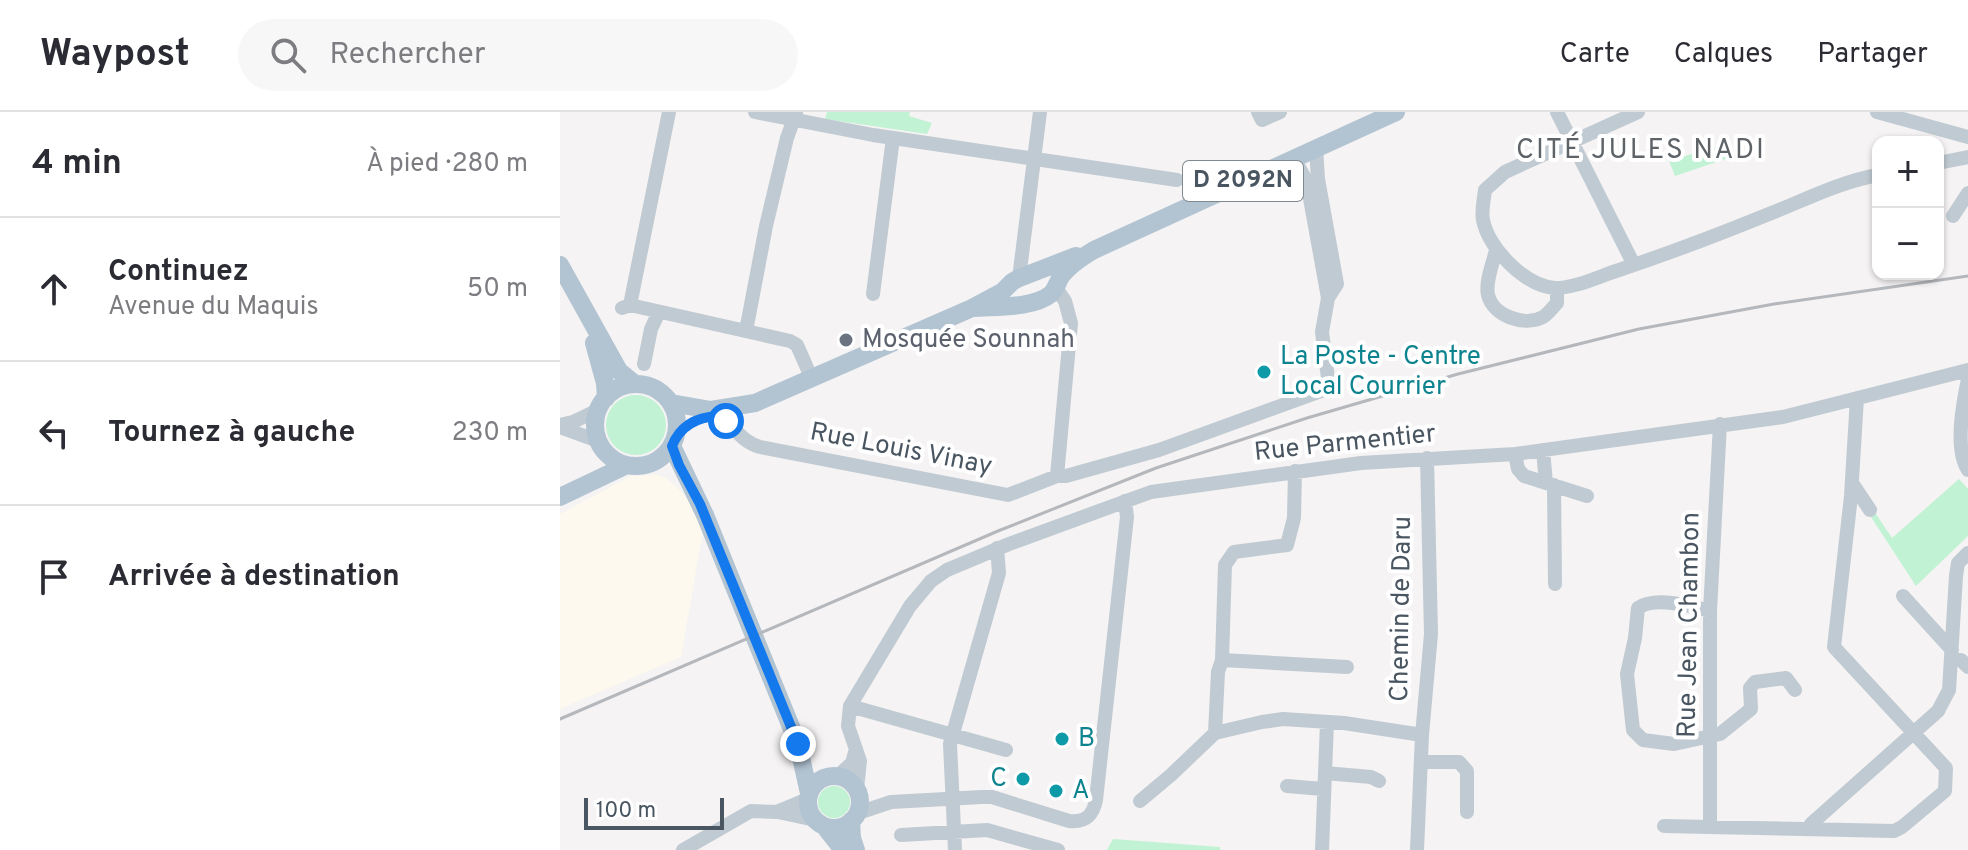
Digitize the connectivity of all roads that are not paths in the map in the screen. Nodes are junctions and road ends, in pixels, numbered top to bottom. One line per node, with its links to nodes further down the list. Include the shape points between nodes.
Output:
1 (669, 112): 30 (street, via 626,307)
2 (755, 112): 10 (street)
3 (1040, 112): 15 (street)
4 (1258, 112): 5 (street, via 1262,120)
5 (1280, 112)
6 (1394, 112): 14 (main road, D 2092N)
7 (1557, 112): 12 (street)
8 (1638, 112): 12 (street)
9 (1877, 112): 13 (street, via 1948,131)
10 (796, 116): 11 (street); 31 (street, via 776,182)
11 (893, 138): 15 (street); 28 (street)
12 (1572, 143): 23 (street, via 1505,172 1485,190 1482,218); 25 (street)
13 (1967, 145): 17 (street)
14 (1316, 148): 16 (main road, D 2092N); 20 (street)
15 (1034, 158): 19 (street); 26 (street, via 1023,256)
16 (1294, 158): 20 (street); 26 (main road, D 2092N)
17 (1944, 159)
18 (1872, 176): 25 (street)
19 (1177, 180)
20 (1312, 181): 54 (street, Rue Louis Vinay, via 1328,298 1322,332 1328,378 1324,390 1159,450)
21 (1968, 193): 22 (street)
22 (1953, 216)
23 (1496, 250): 27 (street, via 1519,272); 27 (street, via 1488,296 1500,313 1518,320 1542,318 1557,303)
24 (560, 265): 29 (main road)
25 (1634, 265): 27 (street)
26 (1033, 283): 33 (main road, D 2092N); 54 (street, via 1065,301 1071,323)
27 (1557, 288)
28 (873, 294)
29 (580, 303): 36 (main road, via 619,371); 39 (main road, via 604,376)
30 (659, 312): 31 (street); 32 (street)
31 (746, 331): 35 (street, via 797,345)
32 (644, 364)
33 (830, 372): 35 (main road, D 2092N); 40 (main road, D 2092N)
34 (1968, 374): 37 (street, Rue Parmentier); 52 (street, via 1962,461)
35 (811, 377): 38 (main road, D 2092N, via 744,406 711,410)
36 (635, 384): 38 (main road, via 648,385); 39 (main road, via 614,391)
37 (1857, 398): 42 (street, Rue Parmentier, via 1793,415); 55 (street)
38 (671, 403): 45 (main road, via 677,419)
39 (602, 404): 43 (street); 46 (main road, via 595,420)
40 (747, 412): 41 (main road, D 2092N); 44 (street)
41 (718, 416): 44 (street, Rue Louis Vinay); 45 (main road, D 2092N, via 692,422)
42 (1720, 424): 47 (street, Rue Parmentier); 68 (street, Rue Jean Chambon)
43 (560, 426): 46 (street)
44 (738, 434): 54 (street, Rue Louis Vinay, via 760,447 1008,495)
45 (674, 440): 50 (main road); 58 (main road)
46 (600, 444): 51 (main road); 56 (main road, via 600,465)
47 (1543, 450): 48 (street, Rue Parmentier); 57 (street)
48 (1515, 454): 49 (street, Rue Parmentier); 57 (street, via 1524,476)
49 (1427, 458): 53 (street, Rue Parmentier); 79 (street, Chemin de Daru, via 1431,634)
50 (651, 464): 51 (main road); 58 (main road)
51 (627, 465): 56 (main road)
52 (1968, 470)
53 (1295, 471): 61 (street, Rue Parmentier, via 1151,492); 70 (street, via 1294,518 1287,545 1234,552 1227,558)
54 (1057, 476)
55 (1852, 482): 62 (street); 77 (street, via 1834,647)
56 (586, 484): 60 (main road)
57 (1550, 484): 59 (street); 65 (street)
58 (694, 492): 81 (main road)
59 (1587, 496)
60 (560, 497)
61 (1125, 501): 63 (street, Rue Parmentier); 92 (street, via 1092,814 1077,822 992,797)
62 (1870, 510)
63 (997, 548): 74 (street, Rue Parmentier, via 947,570 919,593); 78 (street, via 999,573)
64 (1968, 553): 67 (street, via 1958,563)
65 (1555, 584)
66 (1903, 596): 69 (street)
67 (1961, 610): 69 (street)
68 (1710, 611): 80 (street, Rue Jean Chambon); 80 (street, via 1646,603 1638,608 1627,674 1633,730 1643,740 1674,744)
69 (1952, 654): 72 (street); 77 (street, via 1945,701)
70 (1222, 660): 71 (street); 76 (street)
71 (1347, 667)
72 (1968, 667)
73 (1795, 690): 80 (street, via 1786,678 1755,682 1750,688 1751,709)
74 (850, 706): 78 (street); 82 (street, via 848,726)
75 (1327, 722): 76 (street, via 1283,719); 79 (street); 85 (street)
76 (1215, 733): 93 (street)
77 (1914, 733): 101 (street); 101 (street, via 1946,768 1945,791 1894,831)
78 (952, 735): 83 (street); 92 (street)
79 (1422, 735): 84 (street, Chemin de Daru)
80 (1711, 736): 100 (street, Rue Jean Chambon)
81 (798, 744): 86 (main road); 91 (main road)
82 (856, 748): 86 (street, via 852,763); 90 (street)
83 (1006, 750)
84 (1421, 762): 96 (street, via 1459,762 1467,771); 110 (street, Chemin de Daru)
85 (1325, 773): 87 (street); 89 (street)
86 (833, 776): 90 (main road, via 846,778); 91 (main road, via 813,785)
87 (1379, 781)
88 (1287, 786): 89 (street)
89 (1323, 789): 109 (street)
90 (858, 790): 94 (street); 97 (main road)
91 (808, 796): 95 (street); 98 (main road, via 810,814)
92 (953, 798): 94 (street); 102 (street)
93 (1140, 801)
94 (891, 802): 97 (street)
95 (778, 812): 98 (street); 104 (street, via 751,811)
96 (1467, 812)
97 (854, 817): 98 (main road, via 838,828); 106 (main road)
98 (820, 823): 105 (main road)
99 (1664, 826): 100 (street)
100 (1710, 827): 101 (street)
101 (1810, 829)
102 (955, 831): 103 (street); 107 (street); 108 (street, via 987,830)
103 (901, 835)
104 (683, 850)
105 (843, 850)
106 (856, 850)
107 (955, 850)
108 (1058, 850)
109 (1322, 850)
110 (1417, 850)

